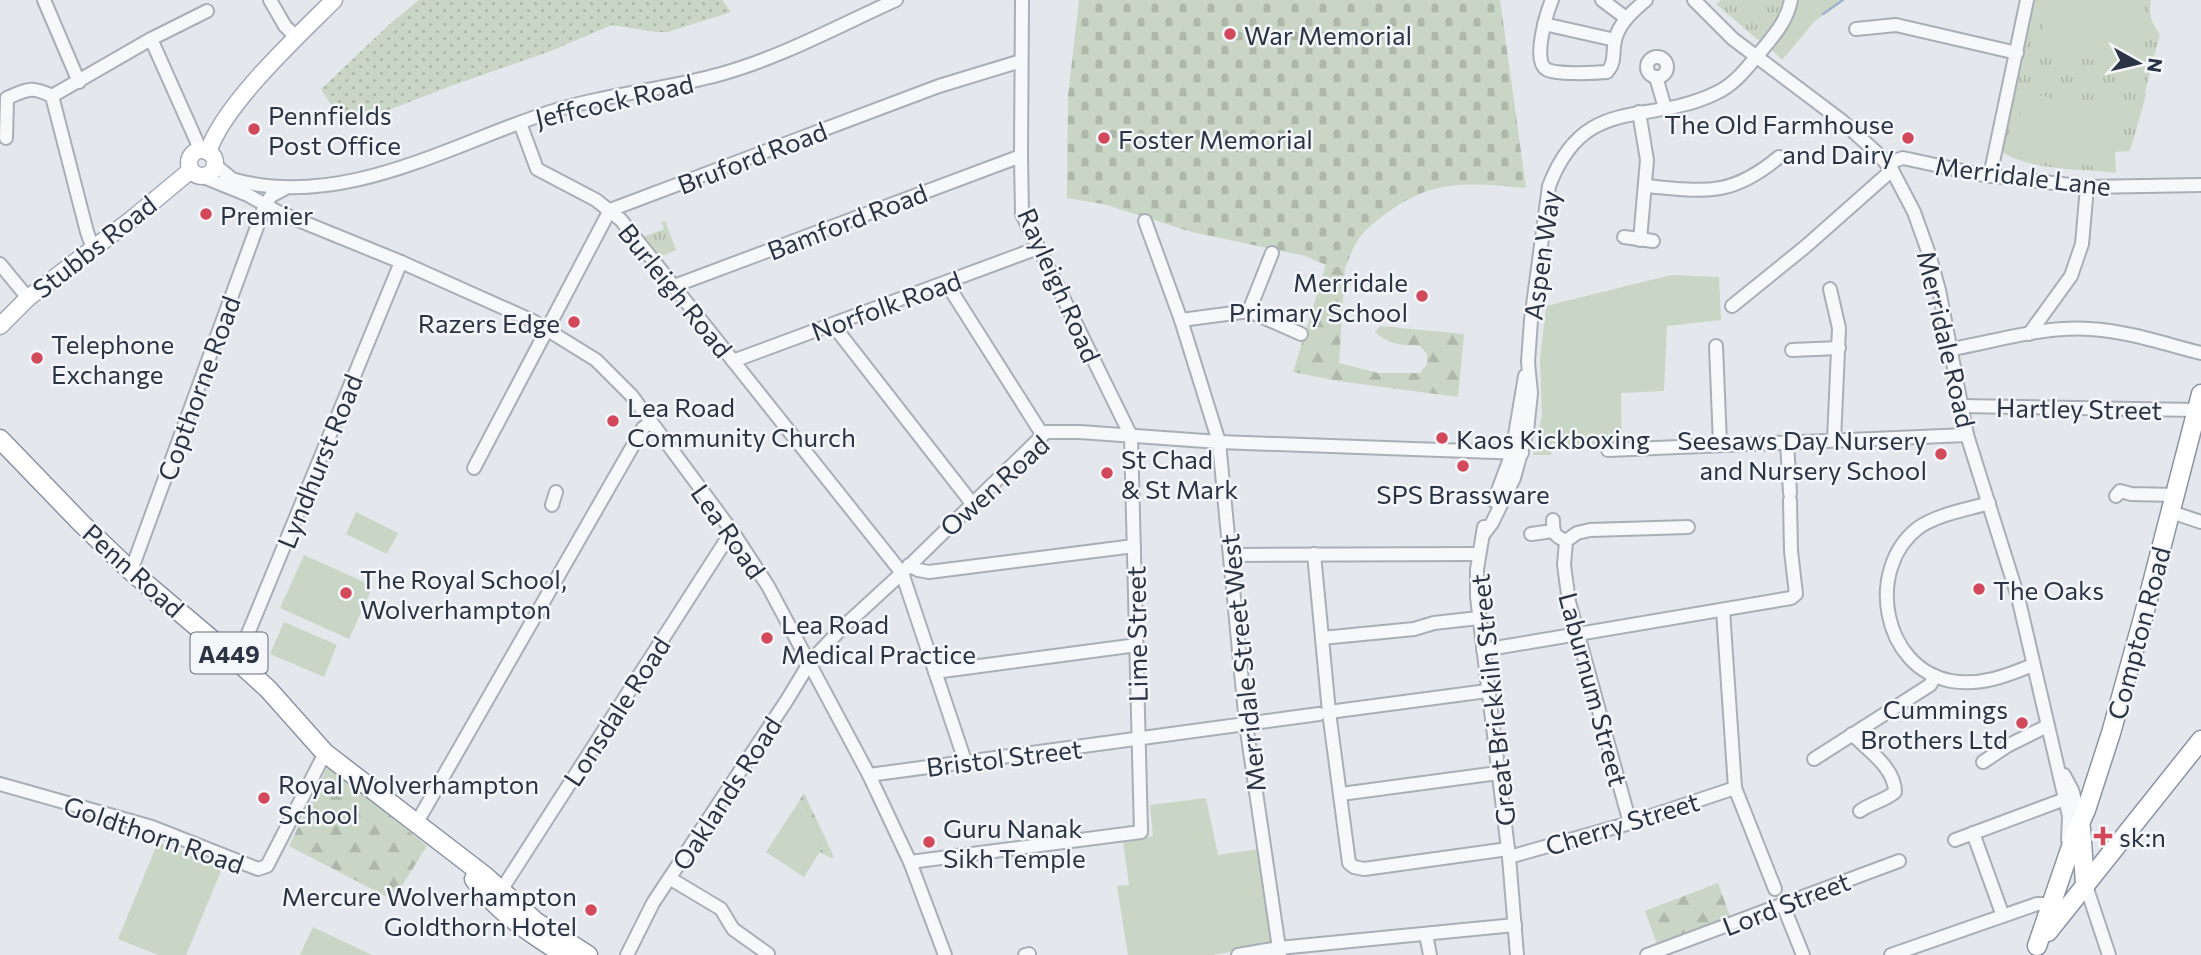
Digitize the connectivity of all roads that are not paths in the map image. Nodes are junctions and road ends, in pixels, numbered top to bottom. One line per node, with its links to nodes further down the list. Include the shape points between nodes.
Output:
1 (44, 0): 23 (street)
2 (270, 0): 16 (street)
3 (334, 0): 16 (main road)
4 (896, 0): 27 (street, Jeffcock Road, via 735,70 603,98)
5 (1022, 0): 21 (street, Rayleigh Road)
6 (1552, 0): 14 (street)
7 (1602, 0): 13 (street)
8 (1646, 0): 13 (street)
9 (1694, 0): 20 (street, Merridale Road)
10 (1791, 0): 20 (street, Aspen Way, via 1779,29)
11 (2027, 0): 19 (street)
12 (207, 10): 17 (street)
13 (1626, 18): 18 (street)
14 (1544, 24): 18 (street); 18 (street, via 1542,64 1554,71 1606,72 1614,59)
15 (1856, 30): 19 (street, via 1896,24)
16 (297, 38): 29 (main road, via 237,103 219,128)
17 (151, 39): 23 (street); 29 (street)
18 (1615, 40)
19 (2017, 53): 34 (street)
20 (1755, 57): 25 (street, Aspen Way, via 1743,74 1718,93); 32 (street, Merridale Road, via 1842,121)
21 (1021, 61): 30 (street, Rayleigh Road); 42 (street, Bruford Road, via 939,86)
22 (1656, 77): 25 (street)
23 (79, 82): 24 (street)
24 (52, 96): 28 (street, via 30,88 7,98); 45 (street)
25 (1665, 108): 26 (street, Aspen Way)
26 (1639, 112): 37 (street, via 1647,160); 80 (street, Aspen Way, via 1615,117 1584,134 1554,171 1542,230)
27 (520, 123): 39 (street, Jeffcock Road, via 370,178); 42 (street, Burleigh Road, via 537,169)
28 (6, 138)
29 (208, 156): 33 (main road, Stubbs Road, via 212,172); 33 (main road, via 191,157); 35 (street, Lea Road)
30 (1021, 156): 46 (street, Rayleigh Road, via 1022,214); 51 (street, Bamford Road)
31 (1779, 157): 37 (street, via 1752,178 1732,186 1703,191)
32 (1890, 167): 34 (street, Merridale Lane, via 1903,158); 54 (street, via 1805,247); 63 (street, Merridale Road, via 1923,233)
33 (196, 173): 40 (street, Lea Road); 45 (main road, Stubbs Road)
34 (1990, 176): 38 (street, Merridale Lane)
35 (235, 180): 39 (street, Jeffcock Road); 40 (street, Lea Road)
36 (2201, 185): 38 (street, Merridale Lane)
37 (1645, 186): 44 (street, via 1647,240)
38 (2087, 187): 61 (street, via 2082,244 2071,275)
39 (285, 188): 41 (street)
40 (248, 195): 41 (street, Lea Road)
41 (265, 205): 48 (street, Lea Road); 98 (street, Copthorne Road)
42 (610, 210): 51 (street, Burleigh Road); 59 (street)
43 (1145, 221): 56 (street, Merridale Street West)
44 (1624, 237)
45 (93, 248): 53 (main road, Stubbs Road)
46 (1038, 248): 50 (street, Norfolk Road); 73 (street, Rayleigh Road)
47 (1272, 253): 55 (street)
48 (401, 262): 59 (street, Lea Road); 105 (street, Lyndhurst Road)
49 (0, 264): 53 (street)
50 (947, 284): 57 (street, Norfolk Road); 71 (street)
51 (674, 286): 67 (street, Burleigh Road)
52 (1836, 296): 62 (street)
53 (28, 298): 58 (main road, Stubbs Road)
54 (1732, 306)
55 (1249, 312): 56 (street); 60 (street)
56 (1181, 320): 76 (street, Merridale Street West)
57 (833, 325): 67 (street, Norfolk Road); 84 (street)
58 (0, 326)
59 (547, 329): 70 (street, Lea Road, via 604,367); 81 (street)
60 (1301, 334)
61 (2029, 334): 63 (street); 65 (street, via 2092,329)
62 (1839, 348): 66 (street); 75 (street)
63 (1952, 349): 68 (street, Merridale Road)
64 (1712, 353): 78 (street)
65 (2201, 353)
66 (1799, 354)
67 (733, 361): 97 (street, Burleigh Road)
68 (1961, 406): 69 (street, Hartley Street); 72 (street, Merridale Road)
69 (2198, 411): 86 (highway, Compton Road)
70 (650, 422): 90 (street, Lea Road); 131 (street)
71 (1042, 435): 73 (street, Owen Road, via 1050,431); 84 (street, Owen Road)
72 (1968, 435): 75 (street); 85 (street, Merridale Road)
73 (1131, 436): 76 (street, Owen Road); 93 (street, Lime Street)
74 (0, 439): 98 (highway, Penn Road / A449)
75 (1834, 440): 77 (street)
76 (1219, 442): 80 (street, Owen Road); 96 (street, Merridale Street West)
77 (1787, 442): 78 (street); 99 (street, via 1796,594)
78 (1720, 444): 79 (street, via 1637,441)
79 (1608, 450)
80 (1517, 453): 95 (street, Great Brickkiln Street, via 1485,522)
81 (474, 468)
82 (556, 492): 87 (street)
83 (2116, 495): 86 (street, via 2120,491)
84 (971, 502): 97 (street, Owen Road)
85 (1989, 503): 107 (street, Merridale Road); 109 (street, via 1918,528 1890,568 1886,605 1895,636 1913,659)
86 (2173, 504): 88 (street); 129 (highway, Compton Road, via 2111,733)
87 (552, 505)
88 (2201, 522)
89 (1688, 527): 92 (street, via 1590,530)
90 (732, 531): 106 (street, Lea Road); 144 (street, Lonsdale Road)
91 (1531, 534): 92 (street, via 1553,526 1556,537)
92 (1566, 541): 101 (street, Laburnum Street, via 1564,579)
93 (1134, 546): 97 (street, via 929,572); 103 (street, Lime Street)
94 (1314, 554): 95 (street); 96 (street); 102 (street)
95 (1479, 554): 100 (street, Great Brickkiln Street)
96 (1230, 555): 112 (street, Merridale Street West)
97 (906, 569): 106 (street, Owen Road); 108 (street)
98 (131, 571): 105 (highway, Penn Road / A449)
99 (1723, 610): 101 (street); 125 (street)
100 (1479, 618): 102 (street); 104 (street, Great Brickkiln Street)
101 (1576, 635): 104 (street); 130 (street, Laburnum Street)
102 (1322, 638): 111 (street)
103 (1137, 645): 108 (street); 115 (street, Lime Street)
104 (1483, 650): 110 (street, Great Brickkiln Street)
105 (235, 659): 117 (highway, Penn Road / A449)
106 (810, 662): 123 (street, Lea Road); 141 (street, Oaklands Road)
107 (2034, 665): 109 (street, via 1986,681 1950,681); 113 (street, Merridale Road)
108 (935, 672): 119 (street)
109 (1935, 676): 114 (street, via 1930,685)
110 (1487, 691): 111 (street, Bristol Street); 122 (street, Great Brickkiln Street)
111 (1324, 713): 112 (street, Bristol Street); 126 (street)
112 (1246, 724): 115 (street, Bristol Street); 152 (street, Merridale Street West)
113 (2047, 726): 120 (street); 121 (street, Merridale Road)
114 (1852, 734): 118 (street, via 1832,742); 128 (street, via 1887,769 1895,784 1889,797)
115 (1139, 738): 119 (street, Bristol Street); 138 (street, Lime Street, via 1141,832)
116 (2201, 740): 142 (highway)
117 (325, 753): 124 (street, Goldthorn Road, via 267,866 258,869 152,827); 131 (highway, Penn Road / A449)
118 (1814, 759)
119 (965, 761): 123 (street, Bristol Street)
120 (1983, 762)
121 (2058, 766): 127 (street, Merridale Road); 129 (street, Merridale Road, via 2072,790)
122 (1498, 773): 126 (street); 135 (street, Great Brickkiln Street)
123 (869, 775): 138 (street, Lea Road)
124 (0, 784)
125 (1735, 788): 130 (street, Cherry Street); 143 (street)
126 (1341, 794): 135 (street, Cherry Street, via 1349,863 1354,867)
127 (2065, 799): 132 (street); 140 (street, Merridale Road, via 2069,825)
128 (1860, 811)
129 (2081, 821): 140 (highway, Compton Road); 142 (highway)
130 (1630, 823): 135 (street, Cherry Street)
131 (416, 824): 136 (highway, Penn Road / A449)
132 (1973, 833): 133 (street); 147 (street)
133 (1955, 840)
134 (1881, 851): 139 (street)
135 (1508, 853): 149 (street, Great Brickkiln Street)
136 (463, 861): 144 (highway, Penn Road / A449); 155 (highway, Penn Road / A449, via 493,903)
137 (1899, 861): 139 (street, Lord Street)
138 (910, 862): 159 (street, Lea Road)
139 (1886, 866): 146 (street, Lord Street)
140 (2065, 869): 145 (highway, Compton Road)
141 (671, 879): 148 (street, Oaklands Road); 154 (street, via 721,909 733,929)
142 (2085, 883): 153 (highway); 166 (street)
143 (1775, 889)
144 (500, 892): 156 (highway, Penn Road / A449)
145 (2052, 904): 147 (street, via 2037,904); 153 (highway, Compton Road)
146 (1783, 905): 163 (street, Lord Street); 164 (street)
147 (2003, 916): 165 (street)
148 (641, 924): 157 (street, Oaklands Road); 158 (street, Oaklands Road)
149 (1516, 925): 150 (street); 162 (street, Great Brickkiln Street)
150 (1426, 934): 151 (street); 161 (street)
151 (1337, 949): 152 (street)
152 (1279, 951): 160 (street)
153 (2034, 951)
154 (768, 954)
155 (565, 955)
156 (588, 955)
157 (617, 955)
158 (627, 955)
159 (945, 955)
160 (1238, 955)
161 (1430, 955)
162 (1517, 955)
163 (1647, 955)
164 (1803, 955)
165 (1891, 955)
166 (2109, 955)

